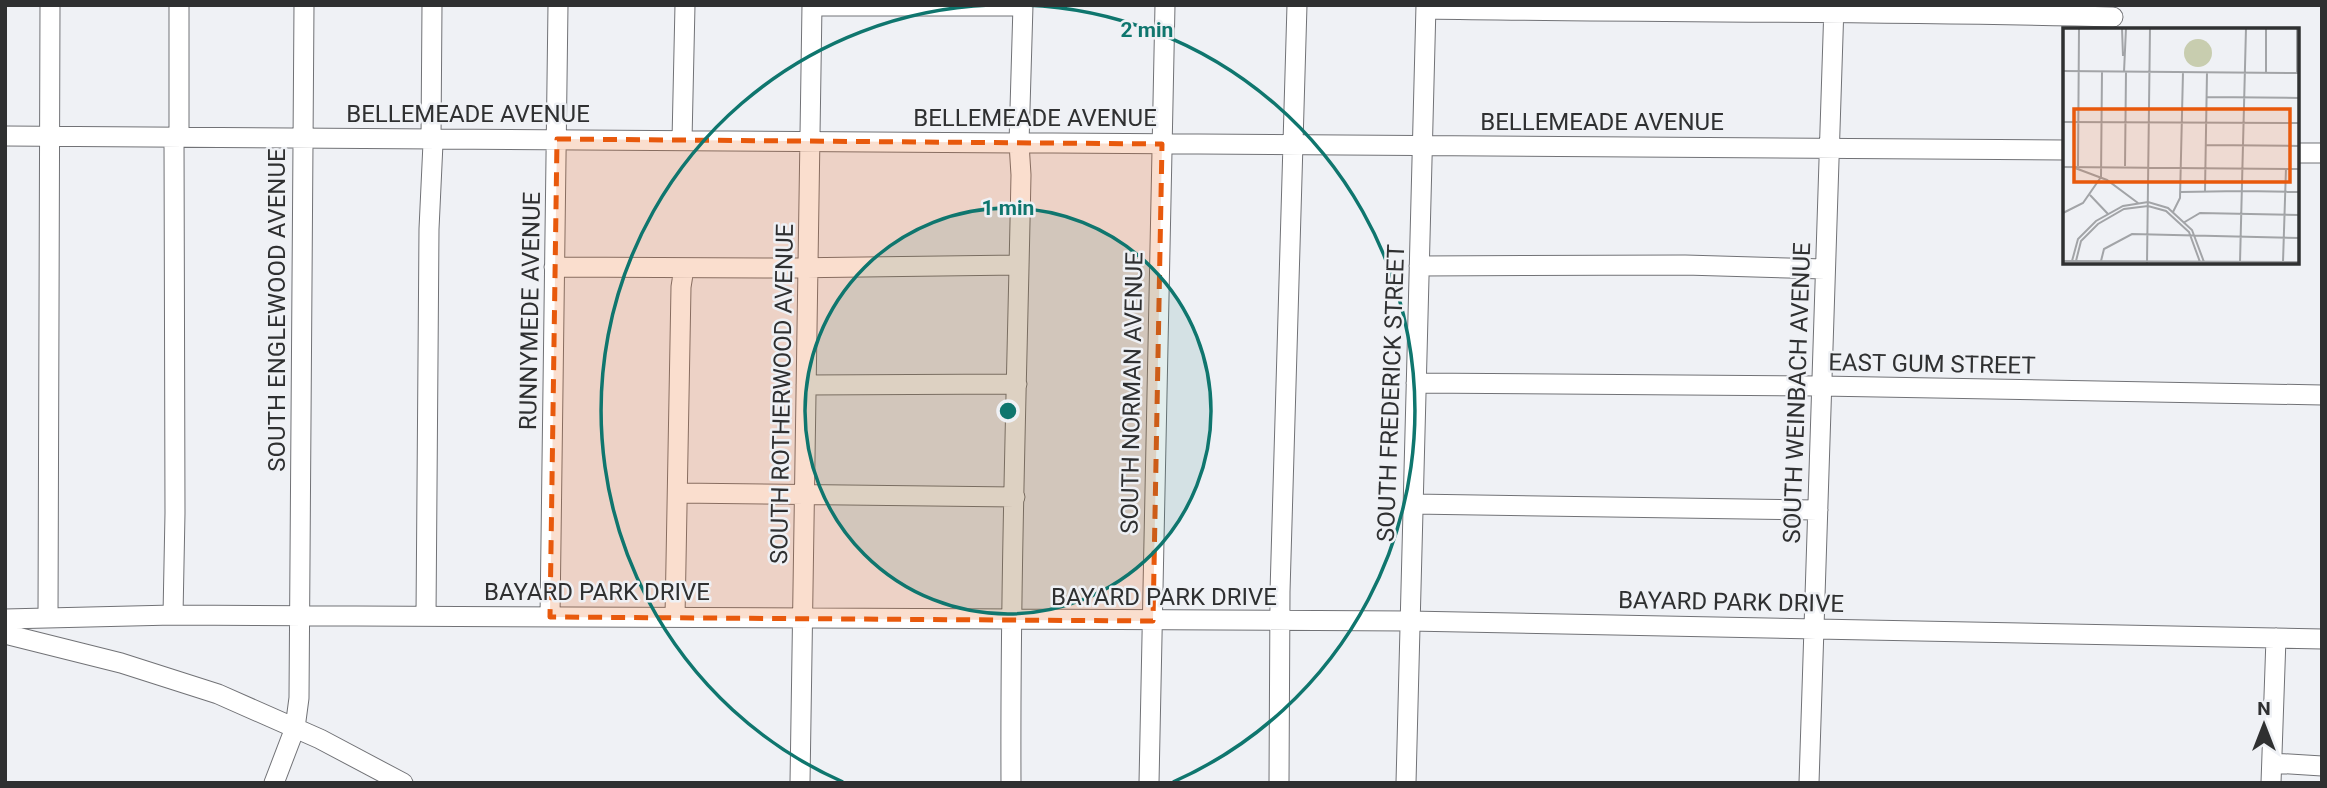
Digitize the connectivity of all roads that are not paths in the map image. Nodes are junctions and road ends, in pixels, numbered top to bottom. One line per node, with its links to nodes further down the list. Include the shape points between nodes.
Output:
1 (50, 5): 15 (street)
2 (179, 5): 16 (street)
3 (303, 5): 17 (street, SOUTH ENGLEWOOD AVENUE)
4 (432, 5): 18 (street)
5 (558, 5): 19 (street, RUNNYMEDE AVENUE)
6 (685, 5): 20 (street)
7 (1023, 5): 10 (street); 22 (street)
8 (1165, 5): 23 (street, SOUTH NORMAN AVENUE)
9 (1297, 5): 24 (street)
10 (812, 6): 21 (street, SOUTH ROTHERWOOD AVENUE)
11 (1426, 7): 12 (street); 25 (street, SOUTH FREDERICK STREET)
12 (1834, 9): 13 (street); 26 (street, SOUTH WEINBACH AVENUE)
13 (2113, 17)
14 (5, 136): 15 (street, BELLEMEADE AVENUE)
15 (49, 136): 16 (street, BELLEMEADE AVENUE); 49 (street)
16 (177, 137): 17 (street, BELLEMEADE AVENUE); 46 (street)
17 (302, 138): 18 (street, BELLEMEADE AVENUE); 47 (street, SOUTH ENGLEWOOD AVENUE)
18 (431, 138): 19 (street, BELLEMEADE AVENUE); 48 (street)
19 (557, 139): 20 (street, BELLEMEADE AVENUE); 32 (street, RUNNYMEDE AVENUE)
20 (682, 140): 21 (street, BELLEMEADE AVENUE)
21 (811, 141): 22 (street, BELLEMEADE AVENUE); 33 (street, SOUTH ROTHERWOOD AVENUE)
22 (1019, 142): 23 (street, BELLEMEADE AVENUE); 30 (street)
23 (1161, 144): 24 (street, BELLEMEADE AVENUE); 55 (street, SOUTH NORMAN AVENUE)
24 (1294, 145): 25 (street, BELLEMEADE AVENUE); 56 (street)
25 (1422, 146): 26 (street, BELLEMEADE AVENUE); 31 (street, SOUTH FREDERICK STREET)
26 (1829, 148): 27 (street, BELLEMEADE AVENUE); 35 (street, SOUTH WEINBACH AVENUE)
27 (2063, 150)
28 (2299, 153): 29 (street)
29 (2322, 153)
30 (1019, 265): 33 (street); 37 (street)
31 (1419, 266): 35 (street); 36 (street, SOUTH FREDERICK STREET)
32 (554, 267): 34 (street); 50 (street, RUNNYMEDE AVENUE)
33 (808, 267): 34 (street); 38 (street, SOUTH ROTHERWOOD AVENUE)
34 (684, 268): 41 (street)
35 (1825, 268): 39 (street, SOUTH WEINBACH AVENUE)
36 (1416, 383): 39 (street, EAST GUM STREET); 44 (street, SOUTH FREDERICK STREET)
37 (1017, 384): 38 (street); 43 (street)
38 (806, 385): 42 (street, SOUTH ROTHERWOOD AVENUE)
39 (1821, 386): 40 (street, EAST GUM STREET); 45 (street, SOUTH WEINBACH AVENUE)
40 (2322, 395)
41 (677, 493): 42 (street); 51 (street)
42 (804, 494): 43 (street); 52 (street, SOUTH ROTHERWOOD AVENUE)
43 (1015, 497): 54 (street)
44 (1413, 504): 45 (street); 57 (street, SOUTH FREDERICK STREET)
45 (1818, 510): 58 (street, SOUTH WEINBACH AVENUE)
46 (173, 615): 47 (street, BAYARD PARK DRIVE); 49 (street, BAYARD PARK DRIVE)
47 (300, 616): 48 (street, BAYARD PARK DRIVE); 62 (street, SOUTH ENGLEWOOD AVENUE)
48 (426, 616): 50 (street, BAYARD PARK DRIVE)
49 (48, 617): 53 (street, BAYARD PARK DRIVE)
50 (550, 617): 51 (street, BAYARD PARK DRIVE)
51 (676, 617): 52 (street, BAYARD PARK DRIVE)
52 (802, 618): 54 (street, BAYARD PARK DRIVE); 67 (street, SOUTH ROTHERWOOD AVENUE)
53 (5, 619)
54 (1010, 621): 55 (street, BAYARD PARK DRIVE); 68 (street)
55 (1153, 621): 56 (street, BAYARD PARK DRIVE); 69 (street, SOUTH NORMAN AVENUE)
56 (1281, 621): 57 (street, BAYARD PARK DRIVE); 70 (street)
57 (1409, 621): 58 (street, BAYARD PARK DRIVE); 71 (street, SOUTH FREDERICK STREET)
58 (1814, 628): 60 (street, BAYARD PARK DRIVE); 72 (street, SOUTH WEINBACH AVENUE)
59 (5, 634): 62 (street, via 121,663 218,694)
60 (2276, 638): 61 (street, BAYARD PARK DRIVE); 63 (street)
61 (2322, 639)
62 (295, 728): 65 (street, SOUTH ENGLEWOOD AVENUE); 66 (street)
63 (2272, 763): 64 (street); 73 (street)
64 (2322, 766)
65 (274, 783)
66 (402, 783)
67 (800, 783)
68 (1011, 783)
69 (1149, 783)
70 (1279, 783)
71 (1406, 783)
72 (1809, 783)
73 (2271, 783)

